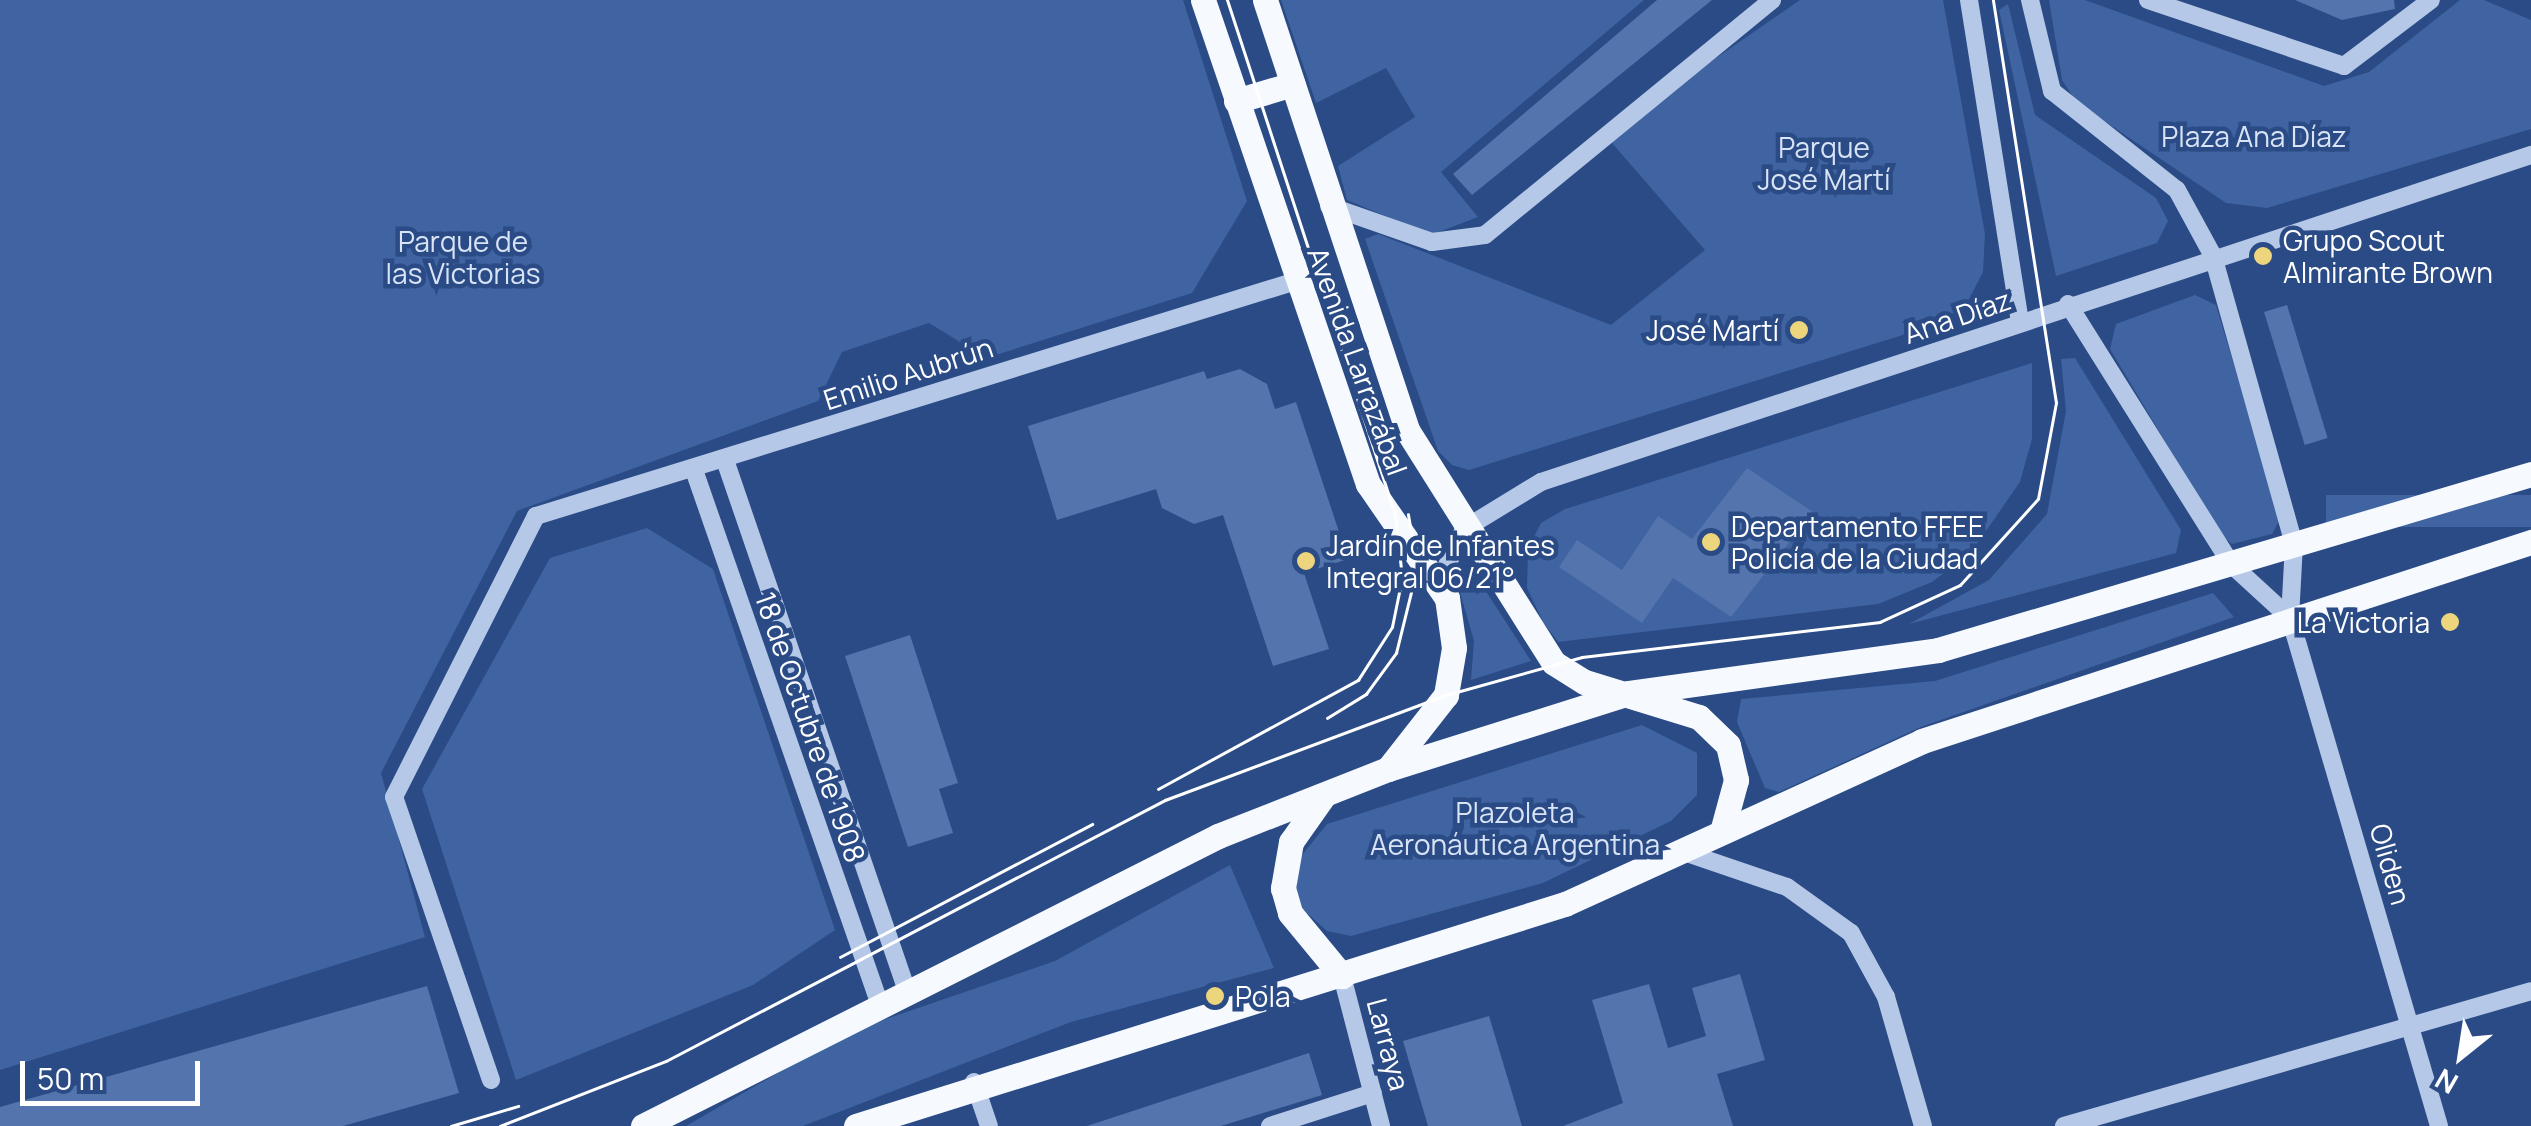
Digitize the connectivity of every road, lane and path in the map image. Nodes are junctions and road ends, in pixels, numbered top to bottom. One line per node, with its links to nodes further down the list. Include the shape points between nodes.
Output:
1 (1204, 0): 9 (main road, Avenida Larrazábal)
2 (1265, 0): 8 (main road, Avenida Larrazábal)
3 (1772, 0): 11 (street, via 1484,235 1432,242)
4 (1968, 0): 15 (street)
5 (2030, 0): 12 (street, via 2052,92 2177,190)
6 (2148, 0): 7 (street, via 2344,66)
7 (2431, 0)
8 (1293, 84): 9 (main road); 11 (main road, Avenida Larrazábal)
9 (1236, 101): 13 (main road, Avenida Larrazábal)
10 (2531, 155): 12 (street, Ana Díaz)
11 (1329, 206): 19 (main road, Avenida Larrazábal, via 1407,430)
12 (2213, 256): 14 (street, Ana Díaz); 21 (street)
13 (1296, 281): 16 (street, Emilio Aubrún); 23 (main road, Avenida Larrazábal, via 1368,484)
14 (2068, 304): 15 (street, Ana Díaz); 22 (street)
15 (2020, 323): 19 (street, Ana Díaz, via 1561,474)
16 (725, 460): 17 (street, Emilio Aubrún); 31 (street, 18 de Octubre de 1908)
17 (694, 470): 33 (street, 18 de Octubre de 1908); 35 (street, Emilio Aubrún, via 536,516 394,797)
18 (2531, 474): 21 (main road)
19 (1464, 530): 23 (street); 25 (main road, Avenida Larrazábal, via 1554,663)
20 (2531, 542): 24 (main road)
21 (2294, 544): 22 (main road); 24 (street)
22 (2230, 564): 24 (street); 25 (main road, via 1938,650)
23 (1440, 580): 26 (main road, Avenida Larrazábal, via 1454,648 1446,695)
24 (2290, 618): 28 (main road, via 1922,741); 34 (street, Oliden)
25 (1629, 693): 26 (main road); 28 (main road, Avenida Larrazábal, via 1698,717 1728,745 1736,780)
26 (1388, 768): 27 (main road)
27 (1328, 791): 30 (main road, via 1292,842 1283,888 1290,914); 31 (main road)
28 (1722, 828): 29 (main road)
29 (1681, 852): 30 (main road, via 1590,894); 43 (street, via 1787,887 1850,933 1886,997)
30 (1342, 976): 36 (main road); 37 (street, Larraya)
31 (906, 988): 33 (main road)
32 (2531, 991): 34 (street)
33 (879, 1002): 38 (main road)
34 (2411, 1028): 44 (street); 45 (street, Oliden)
35 (490, 1080)
36 (974, 1082): 39 (main road); 40 (street)
37 (1373, 1093): 41 (street); 42 (street, Larraya)
38 (643, 1126)
39 (856, 1126)
40 (989, 1126)
41 (1270, 1126)
42 (1382, 1126)
43 (1923, 1126)
44 (2064, 1126)
45 (2439, 1126)

